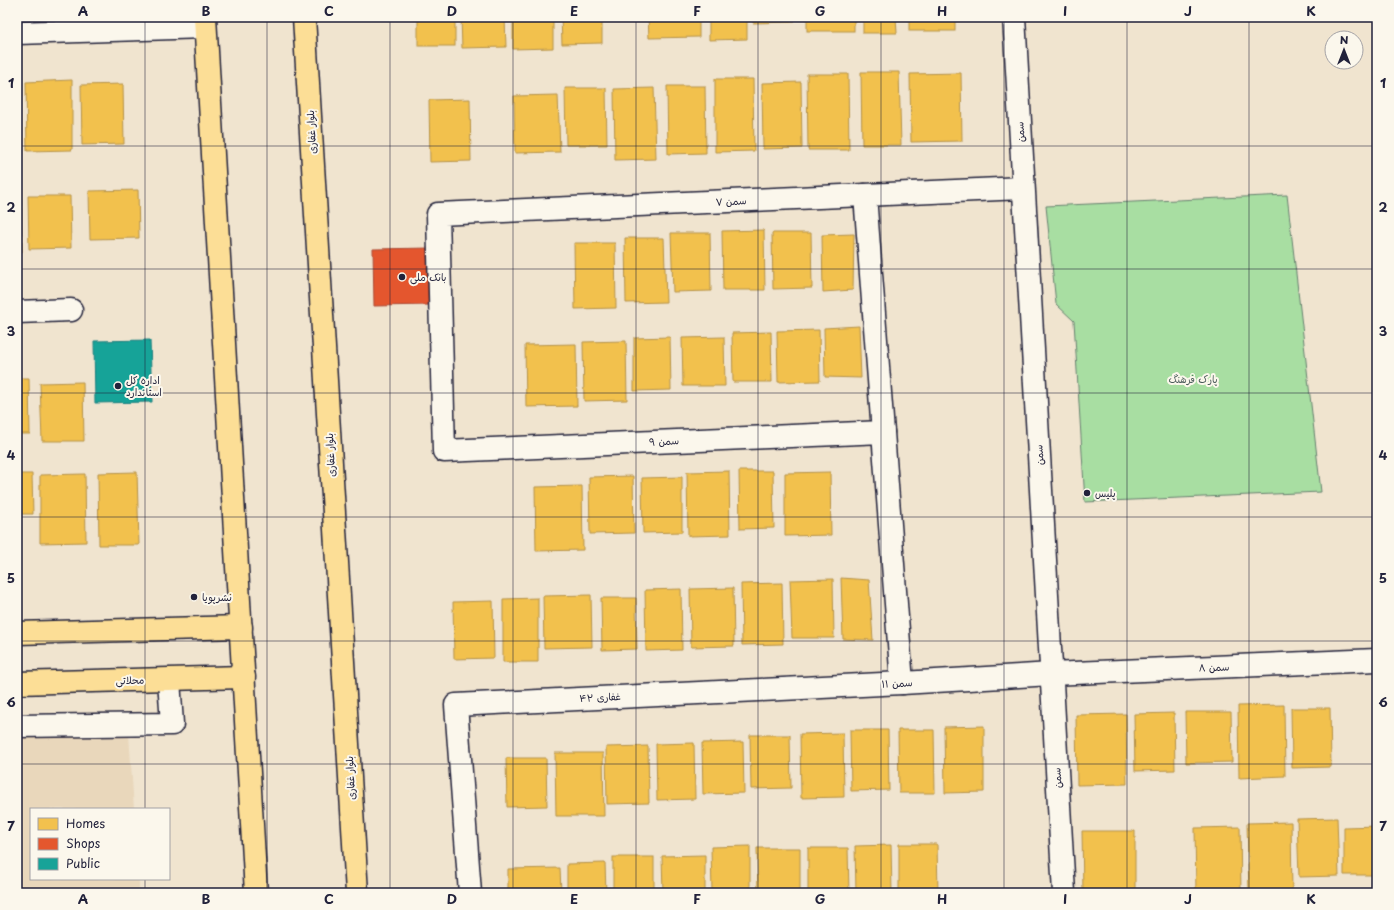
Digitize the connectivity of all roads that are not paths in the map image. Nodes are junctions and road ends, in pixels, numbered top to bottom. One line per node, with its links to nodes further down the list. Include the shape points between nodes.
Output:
1 (304, 17): 22 (main road, بلوار غفاری)
2 (1014, 17): 5 (street, سمن)
3 (205, 22): 4 (street); 11 (main road)
4 (17, 33)
5 (1023, 188): 6 (street, سمن ۷); 14 (street, سمن)
6 (866, 195): 9 (street); 10 (street, سمن ۷, via 438,214)
7 (71, 310): 8 (street)
8 (17, 312)
9 (883, 432): 10 (street, سمن ۹); 18 (street)
10 (444, 451)
11 (241, 627): 12 (main road); 15 (main road)
12 (17, 633)
13 (1377, 660): 14 (street, سمن ۸)
14 (1051, 674): 18 (street, سمن ۱۱); 24 (street, سمن)
15 (244, 677): 16 (main road, محلاتی); 21 (main road)
16 (169, 680): 17 (main road, محلاتی); 20 (street, via 172,724)
17 (17, 683)
18 (902, 683): 19 (street, سمن ۱۱)
19 (744, 690): 23 (street, غفاری ۴۲, via 456,705)
20 (17, 726)
21 (256, 893)
22 (357, 893)
23 (470, 893)
24 (1064, 893)

